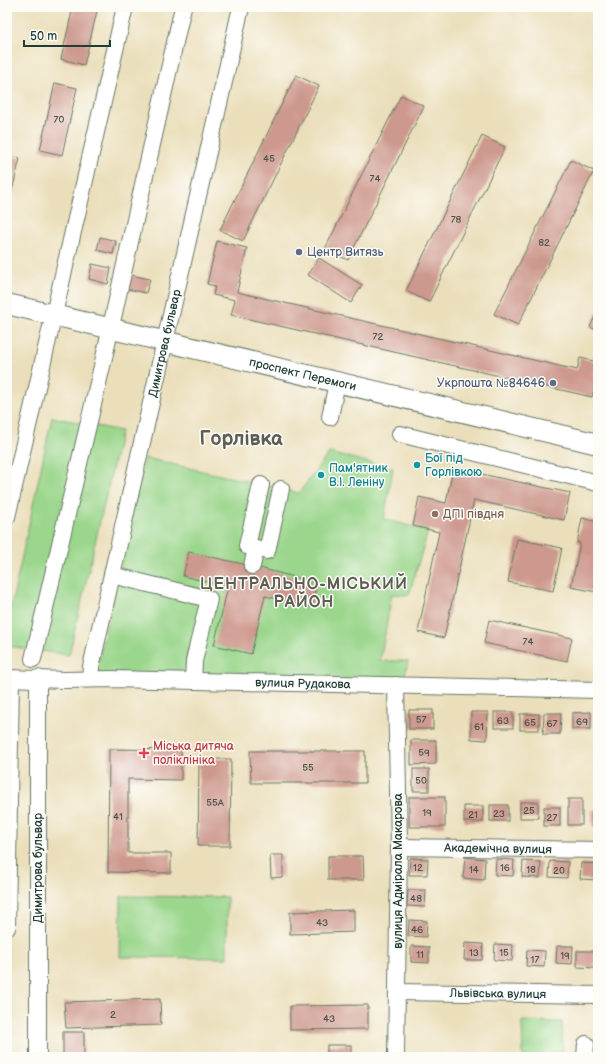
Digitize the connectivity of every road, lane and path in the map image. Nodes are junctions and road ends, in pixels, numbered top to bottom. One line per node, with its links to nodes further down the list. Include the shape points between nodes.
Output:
1 (125, 7): 5 (street)
2 (183, 7): 6 (street)
3 (241, 7): 7 (street, Димитрова бульвар)
4 (7, 304): 5 (main road, проспект Перемоги)
5 (53, 315): 6 (main road, проспект Перемоги); 15 (street)
6 (110, 328): 7 (main road, проспект Перемоги); 19 (street)
7 (165, 342): 8 (main road, проспект Перемоги); 18 (street, Димитрова бульвар)
8 (337, 382): 9 (street); 11 (main road, проспект Перемоги)
9 (330, 417)
10 (400, 434): 12 (street)
11 (598, 444)
12 (598, 483)
13 (261, 485): 16 (street, via 247,546)
14 (281, 489): 16 (street, via 267,551)
15 (7, 516)
16 (256, 548): 17 (street)
17 (252, 566)
18 (112, 575): 22 (street, Димитрова бульвар); 23 (street, via 209,599 194,661)
19 (33, 659)
20 (9, 678): 21 (street, вулиця Рудакова); 28 (street)
21 (38, 678): 22 (street, вулиця Рудакова); 31 (street, Димитрова бульвар)
22 (90, 679): 23 (street, вулиця Рудакова)
23 (193, 681): 24 (street, вулиця Рудакова)
24 (396, 685): 25 (street, вулиця Рудакова); 26 (street, вулиця Адмірала Макарова)
25 (598, 690)
26 (399, 847): 27 (street, Академічна вулиця); 29 (street, вулиця Адмірала Макарова)
27 (598, 850)
28 (7, 928)
29 (397, 992): 30 (street, Львівська вулиця); 32 (street, вулиця Адмірала Макарова)
30 (598, 995)
31 (38, 1057)
32 (396, 1057)

